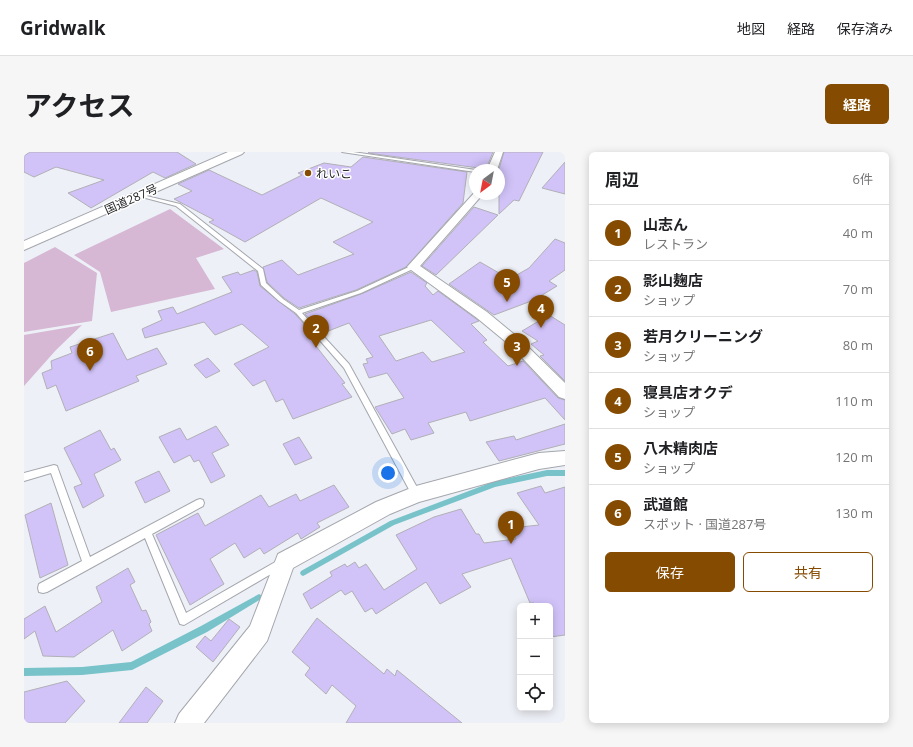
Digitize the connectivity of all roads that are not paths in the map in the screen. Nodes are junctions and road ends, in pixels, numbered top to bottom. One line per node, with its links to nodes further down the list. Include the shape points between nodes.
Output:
1 (238, 152): 6 (highway, 国道287号)
2 (344, 152): 5 (lane)
3 (499, 152): 4 (street)
4 (494, 164)
5 (469, 170)
6 (140, 195): 8 (highway, 国道287号); 10 (lane, via 178,205 261,270 263,284)
7 (473, 200): 9 (street)
8 (24, 246)
9 (413, 266): 10 (lane, via 359,292); 11 (street, via 482,315 516,343)
10 (298, 312): 14 (lane, via 347,366)
11 (565, 393)
12 (565, 458): 14 (street, via 539,461)
13 (24, 476): 18 (lane, via 54,469)
14 (416, 494): 17 (street, via 383,508)
15 (200, 503): 16 (lane)
16 (147, 532): 17 (lane, via 184,620); 18 (lane)
17 (285, 561): 20 (street, via 259,633)
18 (88, 563): 19 (lane)
19 (43, 588)
20 (188, 723)

